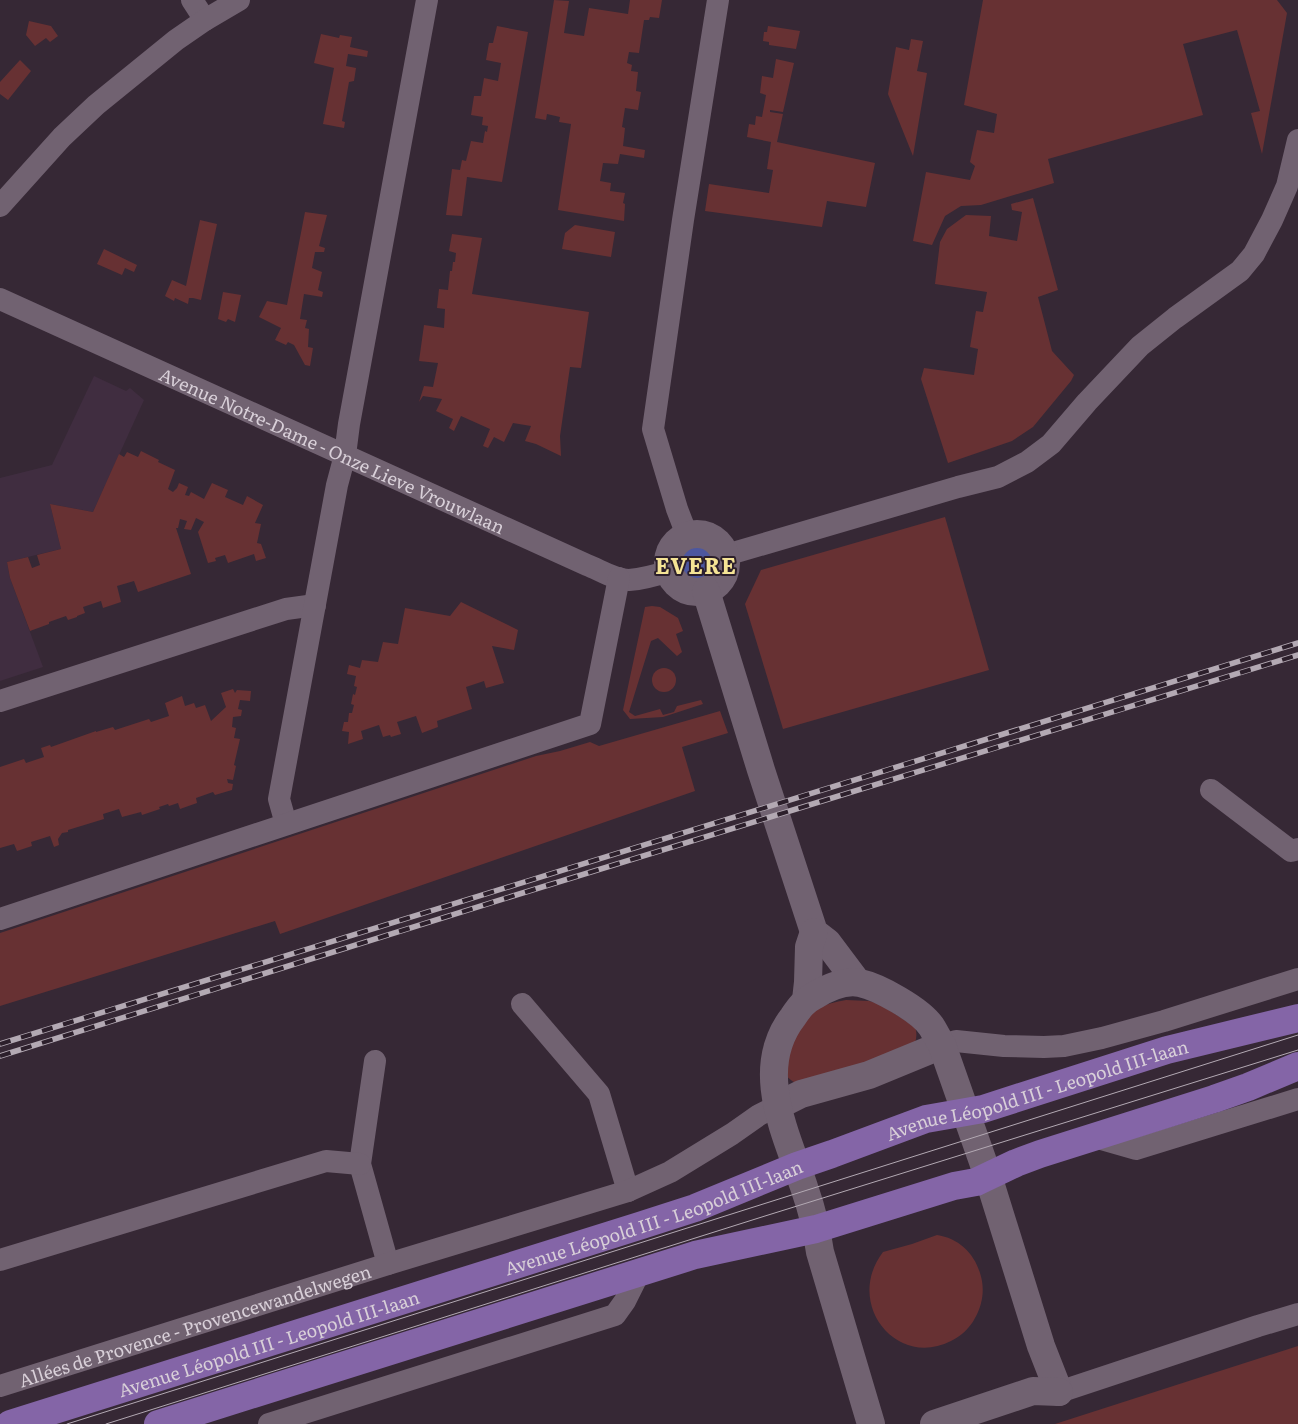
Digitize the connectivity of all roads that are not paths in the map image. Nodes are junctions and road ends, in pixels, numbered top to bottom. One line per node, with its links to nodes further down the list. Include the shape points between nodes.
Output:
1 (192, 0): 5 (street)
2 (428, 0): 10 (street)
3 (718, 0): 11 (street, via 682,220 653,429)
4 (233, 1): 5 (street)
5 (205, 20): 8 (street, via 96,105 62,137)
6 (1298, 140): 7 (street)
7 (1292, 189): 12 (street, via 1254,254 1240,270 1140,346 1051,444 1027,462 998,477)
8 (0, 206)
9 (0, 299): 10 (street, Avenue Notre-Dame - Onze Lieve Vrouwlaan)
10 (345, 455): 14 (street, Avenue Notre-Dame - Onze Lieve Vrouwlaan); 16 (street)
11 (687, 535): 12 (street, via 701,533 711,537); 13 (street, via 674,544 669,554)
12 (726, 555): 15 (street, via 725,571 720,581)
13 (669, 571): 14 (street, Avenue Notre-Dame - Onze Lieve Vrouwlaan, via 629,580); 15 (street, via 684,589)
14 (620, 578): 19 (street, via 590,724)
15 (706, 591): 22 (street)
16 (315, 605): 17 (street, via 286,609); 19 (street, via 279,799)
17 (0, 701)
18 (1211, 790): 20 (street, via 1291,851)
19 (286, 824): 21 (street)
20 (1298, 849)
21 (0, 919)
22 (814, 932): 24 (street); 25 (street, via 808,947)
23 (1298, 979): 28 (street, via 1164,1021 1064,1046 1004,1046 956,1040)
24 (857, 982): 25 (street, via 825,989); 28 (street, via 904,1003 924,1018)
25 (806, 1000): 32 (street, via 777,1044 773,1074)
26 (522, 1004): 38 (street, via 599,1094)
27 (1298, 1018): 33 (main road, Avenue Léopold III - Leopold III-laan, via 1167,1050 1007,1102)
28 (942, 1046): 32 (street, Allées de Provence - Provencewandelwegen, via 870,1075 801,1094); 33 (street)
29 (375, 1061): 35 (street, Allées de Provence - Provencewandelwegen)
30 (1298, 1066): 34 (main road, via 1214,1099)
31 (1298, 1099): 34 (street, via 1136,1149)
32 (777, 1106): 36 (street); 38 (street, Allées de Provence - Provencewandelwegen, via 670,1172)
33 (965, 1112): 36 (main road, Avenue Léopold III - Leopold III-laan, via 926,1119); 37 (street)
34 (1094, 1138): 37 (main road, via 1040,1154)
35 (360, 1164): 40 (street, via 326,1161); 41 (street, Allées de Provence - Provencewandelwegen)
36 (797, 1166): 39 (street); 46 (main road, Avenue Léopold III - Leopold III-laan, via 695,1208)
37 (988, 1176): 39 (main road); 45 (street, via 1041,1346)
38 (628, 1191): 41 (street, Allées de Provence - Provencewandelwegen)
39 (816, 1229): 42 (main road, via 695,1255); 49 (street)
40 (0, 1260)
41 (388, 1264): 44 (street, Allées de Provence - Provencewandelwegen)
42 (639, 1273): 47 (main road); 48 (street, via 615,1315)
43 (1298, 1314): 45 (street)
44 (0, 1386)
45 (1059, 1392): 50 (street, via 1033,1391); 51 (street, via 1040,1407)
46 (10, 1424)
47 (158, 1424)
48 (269, 1424)
49 (871, 1424)
50 (934, 1424)
51 (985, 1424)

